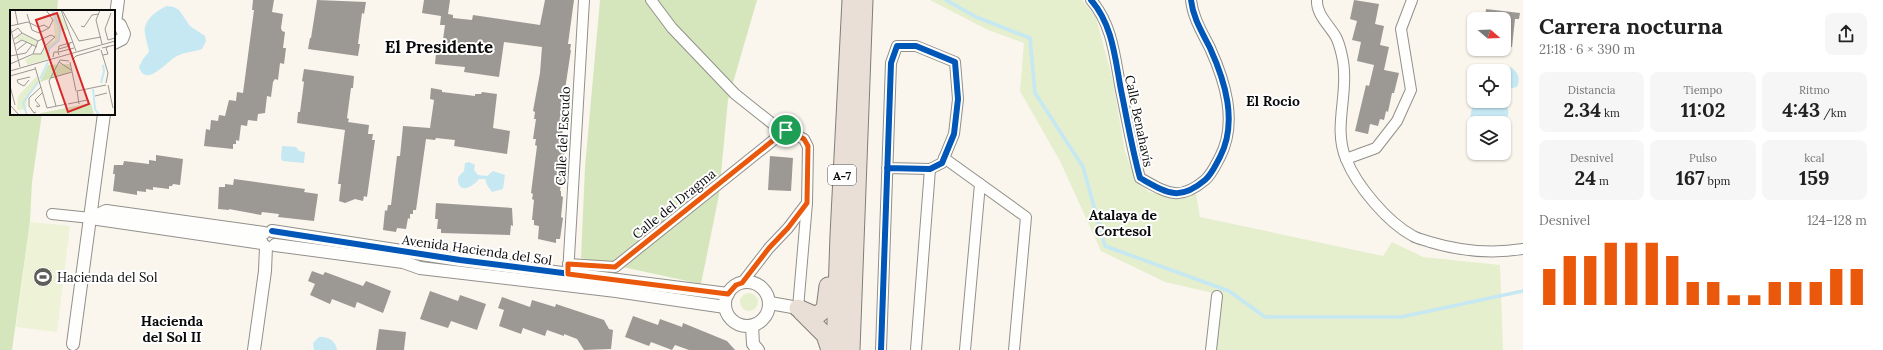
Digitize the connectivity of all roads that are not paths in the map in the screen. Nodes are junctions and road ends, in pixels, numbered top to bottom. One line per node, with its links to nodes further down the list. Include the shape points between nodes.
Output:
1 (118, 0): 10 (street)
2 (584, 0): 26 (street, Calle del Escudo)
3 (651, 0): 14 (street, via 672,28 734,94 774,125)
4 (851, 0): 23 (highway, A-7)
5 (864, 0): 39 (highway, A-7)
6 (1091, 0): 7 (street, Calle Benahavís, via 1096,5 1112,40 1140,178 1175,194 1192,191 1209,177 1226,145 1229,105 1217,64 1193,12)
7 (1191, 0)
8 (1317, 0): 16 (street, via 1316,8 1337,38 1344,72 1340,126)
9 (1412, 0): 16 (street, via 1401,29 1410,90 1397,121 1376,148)
10 (115, 18)
11 (115, 24): 12 (street, via 120,25 124,34 122,39)
12 (115, 42)
13 (104, 115): 22 (street)
14 (786, 130): 20 (street, via 804,139 808,146); 26 (street, Calle del Dragma, via 615,267)
15 (944, 158): 17 (street, via 954,134 958,99 955,62 916,46 897,46 891,64); 18 (street, via 942,163); 19 (street)
16 (1346, 159): 25 (street, via 1366,192 1387,217 1413,237 1475,251)
17 (887, 168): 18 (street); 40 (street)
18 (930, 169): 41 (street)
19 (980, 184): 42 (street); 43 (street, via 1026,217)
20 (807, 203): 27 (street); 32 (street)
21 (52, 214): 22 (street, Avenida Hacienda del Sol)
22 (91, 218): 24 (street, Avenida Hacienda del Sol, via 106,211); 34 (street)
23 (839, 235): 32 (highway, via 829,276 825,309 816,316); 38 (highway, A-7)
24 (268, 240): 26 (street, Avenida Hacienda del Sol); 31 (street, Avenida Hacienda del Sol, via 403,262 420,268 616,291); 35 (street)
25 (1523, 250)
26 (568, 269): 28 (street, Avenida Hacienda del Sol)
27 (742, 283): 28 (street, via 736,285); 30 (street, via 755,283 760,286)
28 (728, 294): 31 (street)
29 (1217, 296): 44 (street)
30 (770, 303): 32 (street); 33 (street, via 763,320)
31 (725, 307): 33 (street, via 734,323)
32 (798, 308): 37 (highway, via 825,335)
33 (752, 326): 36 (street, via 754,344)
34 (73, 344)
35 (254, 350)
36 (758, 350)
37 (830, 350)
38 (835, 350)
39 (851, 350)
40 (881, 350)
41 (916, 350)
42 (965, 350)
43 (1014, 350)
44 (1211, 350)

